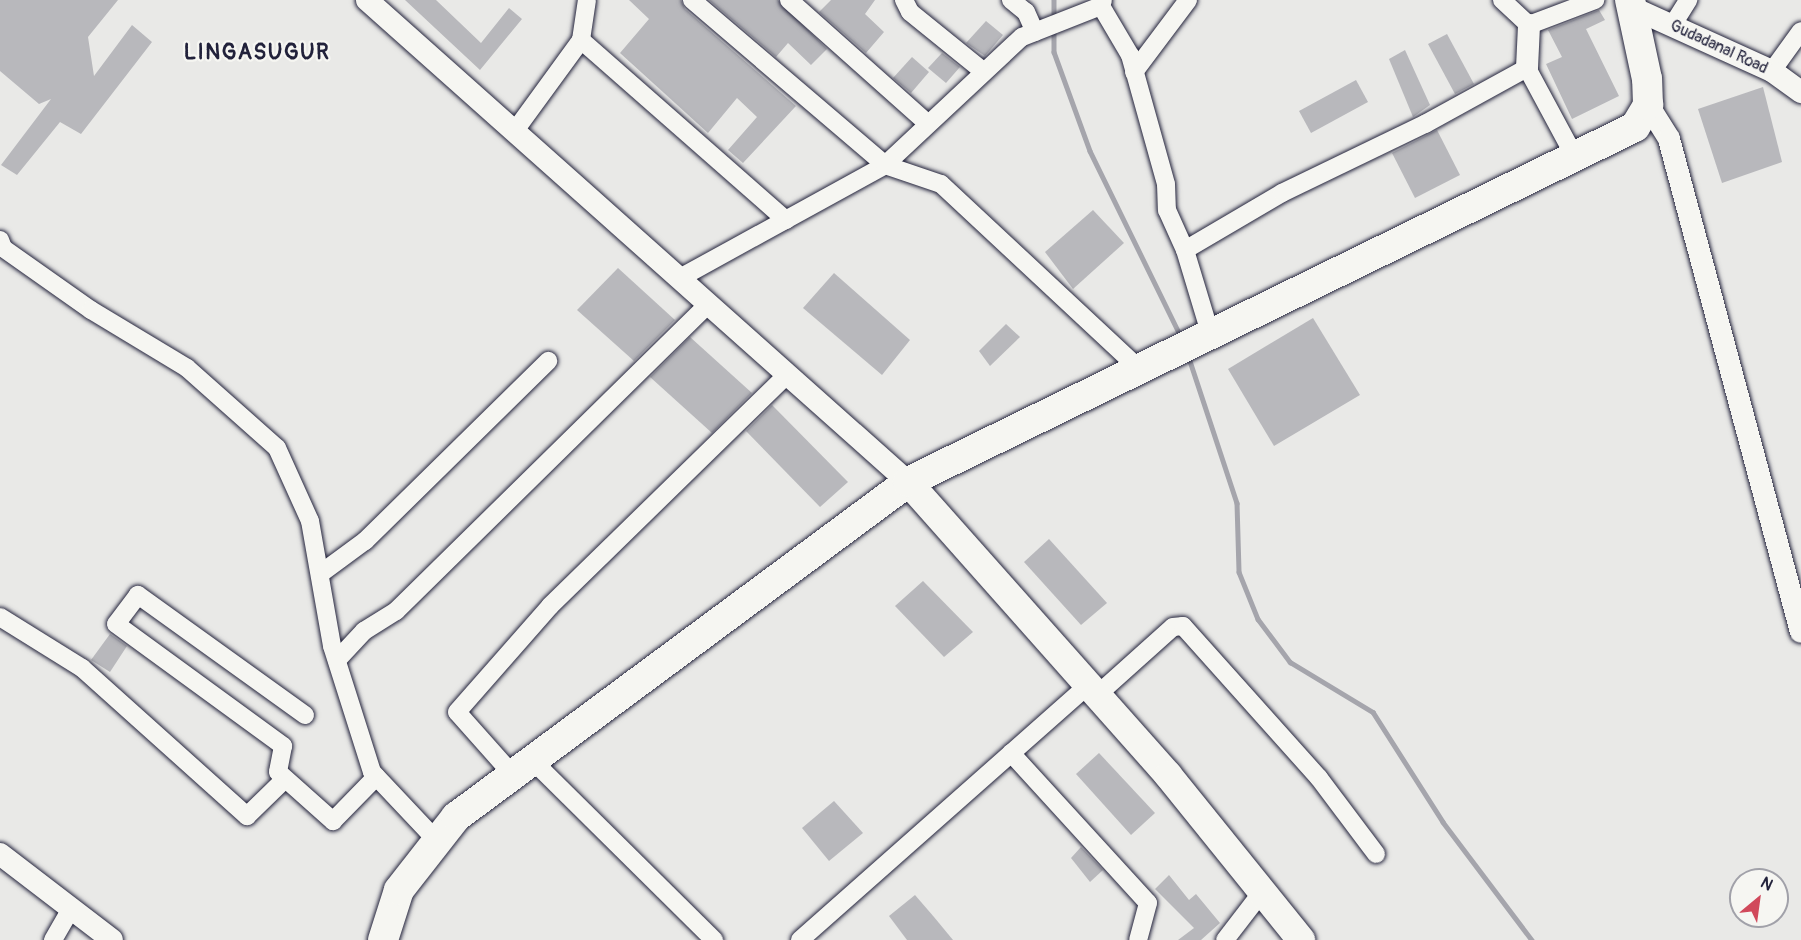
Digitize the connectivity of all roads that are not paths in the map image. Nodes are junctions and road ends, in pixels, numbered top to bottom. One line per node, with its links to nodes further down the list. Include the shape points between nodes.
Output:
1 (367, 0): 25 (street)
2 (587, 0): 17 (street)
3 (692, 0): 27 (street)
4 (789, 0): 24 (street)
5 (904, 0): 20 (street, via 909,12)
6 (1011, 0): 16 (street, via 1026,12)
7 (1188, 0): 21 (street)
8 (1502, 0): 13 (street)
9 (1595, 0): 13 (street)
10 (1688, 0): 14 (street)
11 (1102, 3): 16 (street); 21 (street, via 1130,55)
12 (1631, 4): 14 (street, Gudadanal Road); 23 (highway, via 1647,80)
13 (1529, 25): 18 (street)
14 (1672, 26): 19 (street, Gudadanal Road)
15 (1801, 31): 19 (street)
16 (1029, 34): 20 (street)
17 (581, 40): 25 (street); 28 (street)
18 (1527, 68): 26 (street); 30 (street, via 1425,124 1282,193)
19 (1772, 71): 22 (street, Gudadanal Road)
20 (984, 72): 24 (street)
21 (1134, 72): 30 (street, via 1166,184 1167,210)
22 (1801, 92)
23 (1648, 105): 26 (highway, via 1635,127); 40 (street, via 1669,139)
24 (928, 124): 27 (street)
25 (514, 132): 31 (street)
26 (1576, 159): 33 (highway)
27 (885, 165): 28 (street); 35 (street, via 941,184)
28 (786, 220): 31 (street)
29 (0, 240): 38 (street, via 3,248 91,310 187,368 277,448 310,521)
30 (1185, 250): 33 (street)
31 (678, 279): 32 (street)
32 (707, 304): 36 (street); 41 (street, via 396,611 364,631)
33 (1209, 337): 35 (highway)
34 (548, 361): 38 (street, via 365,541)
35 (1143, 366): 37 (highway)
36 (787, 375): 37 (street); 45 (street, via 549,606 457,712)
37 (908, 482): 42 (main road); 45 (highway)
38 (320, 574): 41 (street)
39 (0, 617): 47 (street, via 82,668 247,816)
40 (1801, 632)
41 (337, 660): 46 (street)
42 (1092, 691): 44 (street); 49 (street, via 1173,627 1183,626 1319,778); 51 (main road)
43 (305, 716): 47 (street, via 138,595 116,624 283,746 278,772)
44 (1011, 753): 57 (street); 58 (street, via 1148,903)
45 (523, 768): 48 (highway, via 456,817); 56 (street)
46 (376, 777): 47 (street, via 333,821); 48 (street)
47 (285, 779)
48 (437, 841): 55 (highway, via 399,890)
49 (1376, 854)
50 (0, 855): 52 (street)
51 (1262, 892): 59 (street); 60 (main road)
52 (71, 909): 53 (street); 54 (street)
53 (53, 940)
54 (112, 940)
55 (383, 940)
56 (714, 940)
57 (800, 940)
58 (1138, 940)
59 (1225, 940)
60 (1301, 940)

